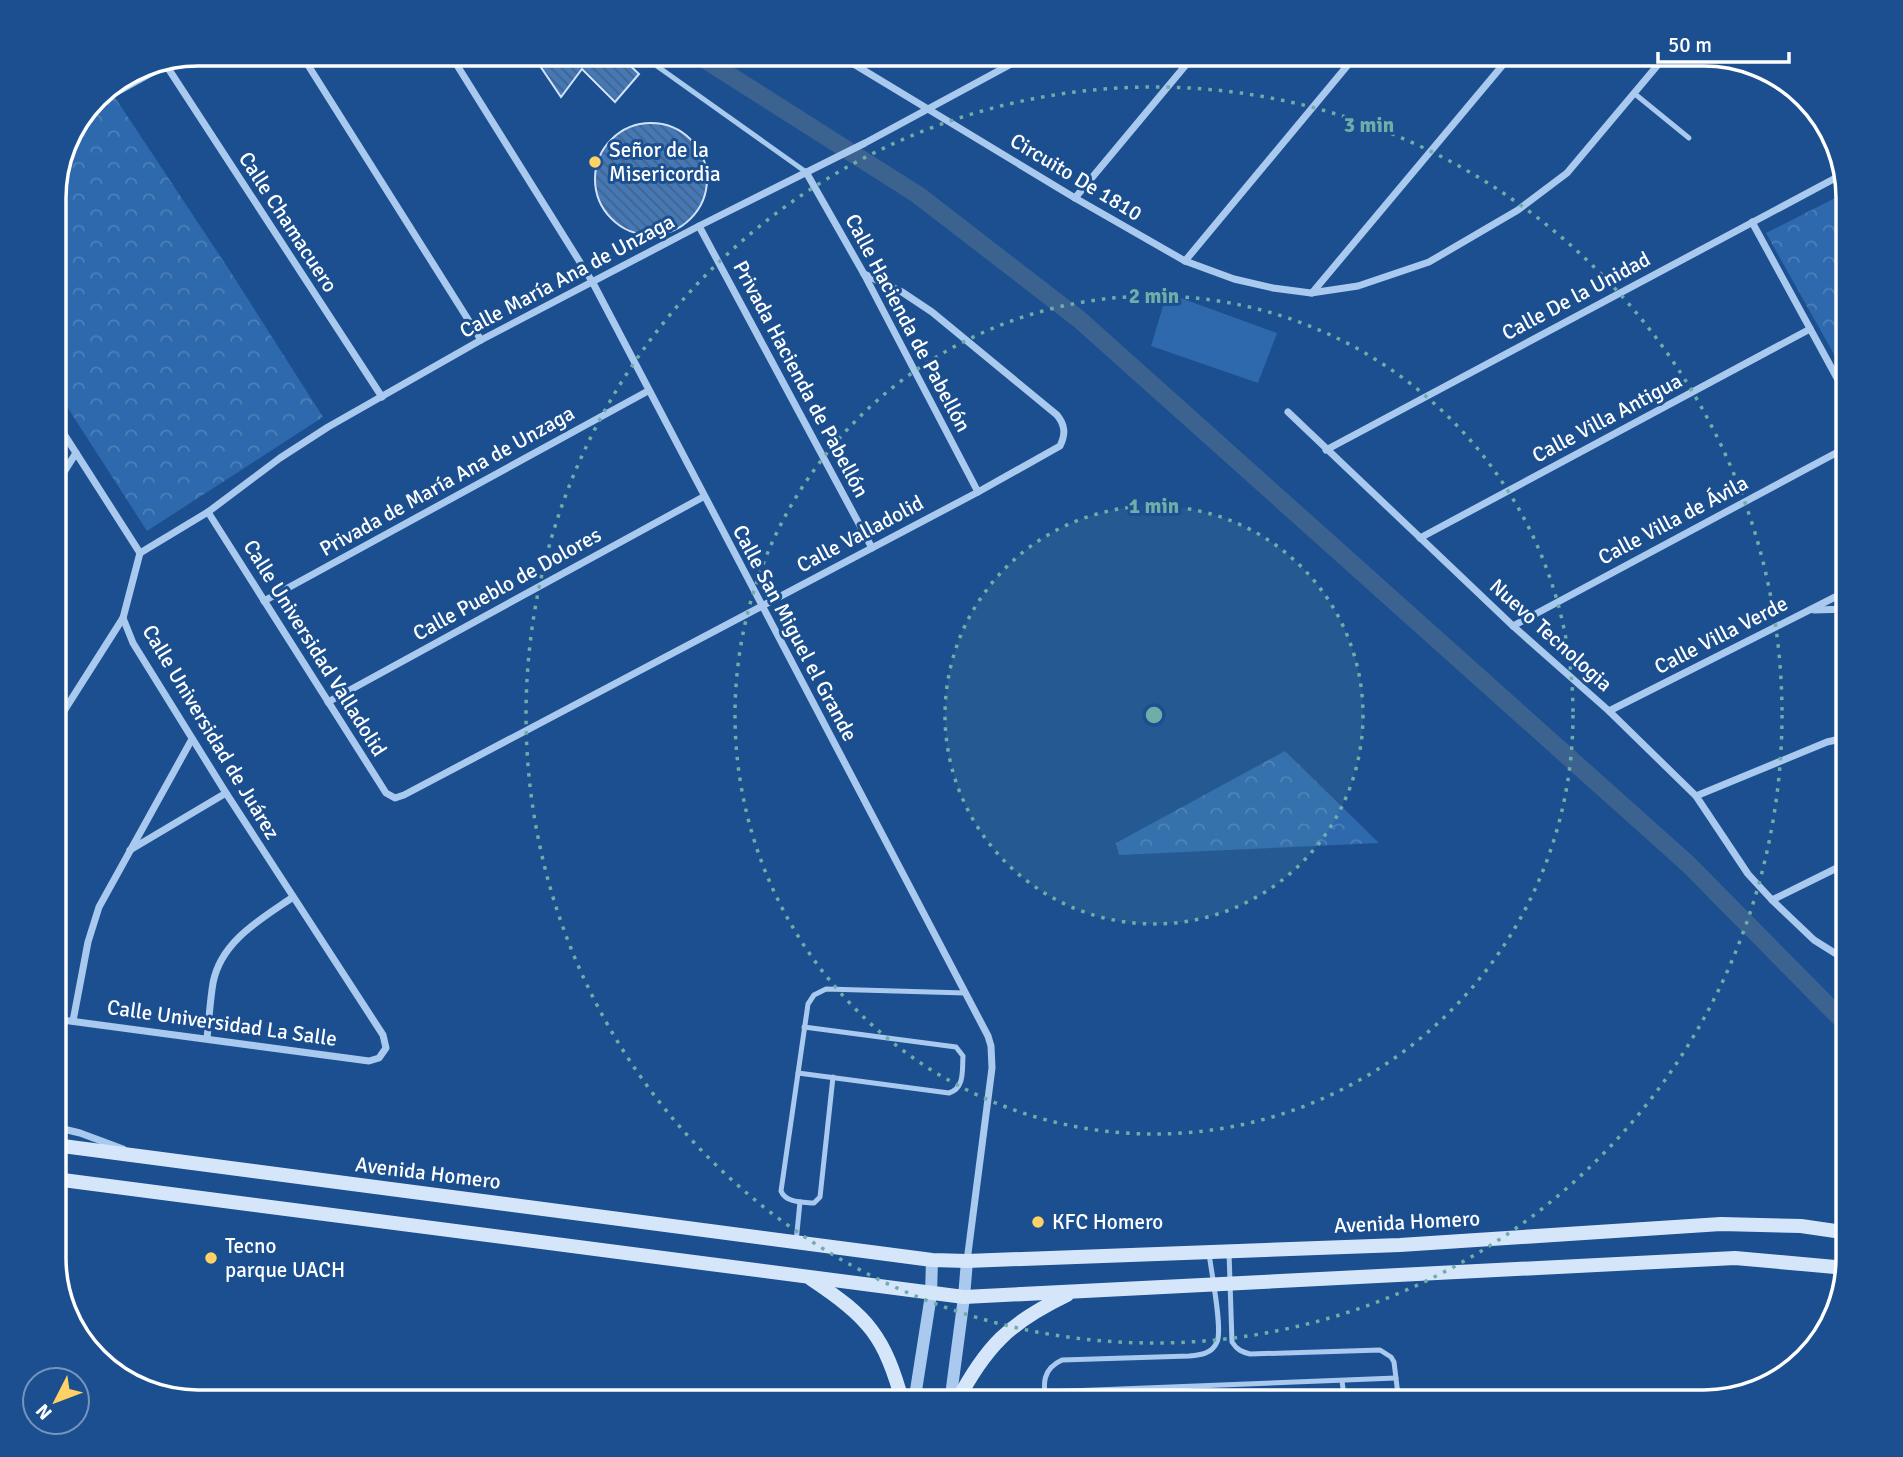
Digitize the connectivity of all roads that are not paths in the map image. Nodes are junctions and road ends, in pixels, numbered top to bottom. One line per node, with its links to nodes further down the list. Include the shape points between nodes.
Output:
1 (309, 66): 24 (street)
2 (458, 66): 21 (street, Calle San Miguel el Grande)
3 (656, 66): 14 (lane)
4 (857, 66): 12 (street, Circuito De 1810)
5 (1008, 66): 12 (street, Calle María Ana de Unzaga)
6 (1185, 66): 16 (street)
7 (1347, 66): 19 (street)
8 (1502, 66): 22 (street)
9 (1657, 66): 11 (street)
10 (169, 70): 27 (street, Calle Chamacuero)
11 (1635, 94): 13 (lane); 22 (street, via 1567,173 1484,231 1429,262 1396,274)
12 (930, 109): 14 (street, Calle María Ana de Unzaga); 16 (street, Circuito De 1810)
13 (1689, 138)
14 (806, 172): 18 (street, Calle María Ana de Unzaga); 20 (street, Calle Hacienda de Pabellón)
15 (1834, 179): 17 (street, Calle De la Unidad)
16 (1075, 198): 19 (street, Circuito De 1810)
17 (1752, 222): 23 (street); 30 (street, Calle De la Unidad)
18 (699, 226): 21 (street, Calle María Ana de Unzaga); 38 (street, Privada Hacienda de Pabellón)
19 (1185, 261): 22 (street, Circuito De 1810, via 1234,279)
20 (864, 274): 34 (street, Calle Hacienda de Pabellón); 34 (street, Calle Valladolid, via 932,312 1061,420 1064,434 1057,449)
21 (593, 282): 24 (street, Calle María Ana de Unzaga); 26 (street, Calle San Miguel el Grande)
22 (1311, 293)
23 (1810, 329): 25 (street); 37 (street, Calle Villa Antigua)
24 (481, 340): 27 (street, Calle María Ana de Unzaga)
25 (1836, 376)
26 (648, 391): 35 (street, Calle San Miguel el Grande); 41 (street, Privada de María Ana de Unzaga)
27 (382, 397): 36 (street, Calle María Ana de Unzaga, via 290,452)
28 (1288, 412): 30 (street, Nuevo Tecnologia)
29 (67, 439): 31 (street)
30 (1326, 450): 37 (street, Nuevo Tecnologia)
31 (76, 453): 33 (street); 39 (street)
32 (1836, 453): 46 (street, Calle Villa de Ávila)
33 (67, 467)
34 (978, 492): 38 (street, Calle Valladolid)
35 (703, 497): 42 (street, Calle San Miguel el Grande); 47 (street, Calle Pueblo de Dolores)
36 (208, 512): 39 (street, Calle María Ana de Unzaga); 41 (street, Calle Universidad Valladolid)
37 (1420, 538): 46 (street, Nuevo Tecnologia)
38 (872, 548): 42 (street, Calle Valladolid)
39 (140, 553): 45 (street, Calle Universidad de Juárez)
40 (1836, 596): 44 (street, Calle Villa Verde)
41 (264, 601): 47 (street, Calle Universidad Valladolid)
42 (760, 606): 54 (street, Calle Valladolid); 60 (street, Calle San Miguel el Grande)
43 (1836, 609): 44 (street)
44 (1809, 610): 49 (street, Calle Villa Verde)
45 (123, 618): 48 (street); 50 (street, Calle Universidad de Juárez, via 138,654)
46 (1513, 626): 49 (street, Nuevo Tecnologia)
47 (328, 702): 54 (street, Calle Universidad Valladolid, via 386,793)
48 (67, 706)
49 (1609, 711): 53 (street, Nuevo Tecnologia)
50 (192, 739): 52 (street, Calle Universidad de Juárez); 55 (street)
51 (1836, 741): 53 (street)
52 (226, 793): 55 (street); 57 (street, Calle Universidad de Juárez)
53 (1696, 796): 58 (street, Nuevo Tecnologia, via 1748,874)
54 (396, 798)
55 (129, 850): 62 (street, via 94,921)
56 (1836, 868): 58 (street)
57 (293, 897): 64 (street, via 246,930 226,953 213,981); 65 (street, Calle Universidad de Juárez, via 383,1035)
58 (1772, 900): 59 (street, Nuevo Tecnologia, via 1814,940)
59 (1836, 954)
60 (965, 993): 63 (lane, via 827,989 807,1004); 78 (street, Calle San Miguel el Grande, via 988,1036 992,1055)
61 (67, 1020): 62 (street, Calle Universidad La Salle)
62 (73, 1021): 64 (street, Calle Universidad La Salle)
63 (804, 1027): 66 (lane); 67 (lane, via 956,1047 963,1056 961,1083 950,1093)
64 (207, 1038): 65 (street, Calle Universidad La Salle, via 369,1061)
65 (383, 1054)
66 (798, 1073): 67 (lane); 72 (lane, via 781,1191)
67 (833, 1077): 72 (lane, via 820,1197 814,1203)
68 (67, 1130): 70 (street)
69 (67, 1147): 70 (main road, Avenida Homero)
70 (144, 1157): 74 (main road, Avenida Homero)
71 (67, 1181): 80 (main road)
72 (800, 1202): 74 (lane)
73 (1836, 1231): 75 (main road, Avenida Homero, via 1721,1224)
74 (796, 1242): 77 (main road, Avenida Homero)
75 (1229, 1252): 76 (main road, Avenida Homero); 81 (lane)
76 (1209, 1253): 78 (main road, Avenida Homero); 82 (lane)
77 (932, 1259): 78 (main road, Avenida Homero); 84 (street)
78 (967, 1261): 85 (street)
79 (1835, 1267): 81 (main road, via 1735,1258)
80 (807, 1276): 84 (main road); 88 (main road, via 870,1326 882,1342)
81 (1229, 1284): 82 (main road); 86 (lane, via 1232,1342 1242,1352 1373,1348 1391,1357)
82 (1212, 1285): 83 (main road); 92 (lane, via 1218,1341 1208,1353 1062,1360 1045,1374)
83 (1074, 1292): 85 (main road); 91 (main road, via 1042,1307 1004,1334 986,1352)
84 (931, 1295): 85 (main road); 89 (street)
85 (964, 1297): 90 (street)
86 (1396, 1378): 87 (lane); 95 (lane)
87 (1342, 1381): 93 (lane); 94 (lane)
88 (899, 1390)
89 (916, 1390)
90 (952, 1390)
91 (964, 1390)
92 (1044, 1390)
93 (1098, 1390)
94 (1343, 1390)
95 (1397, 1390)

